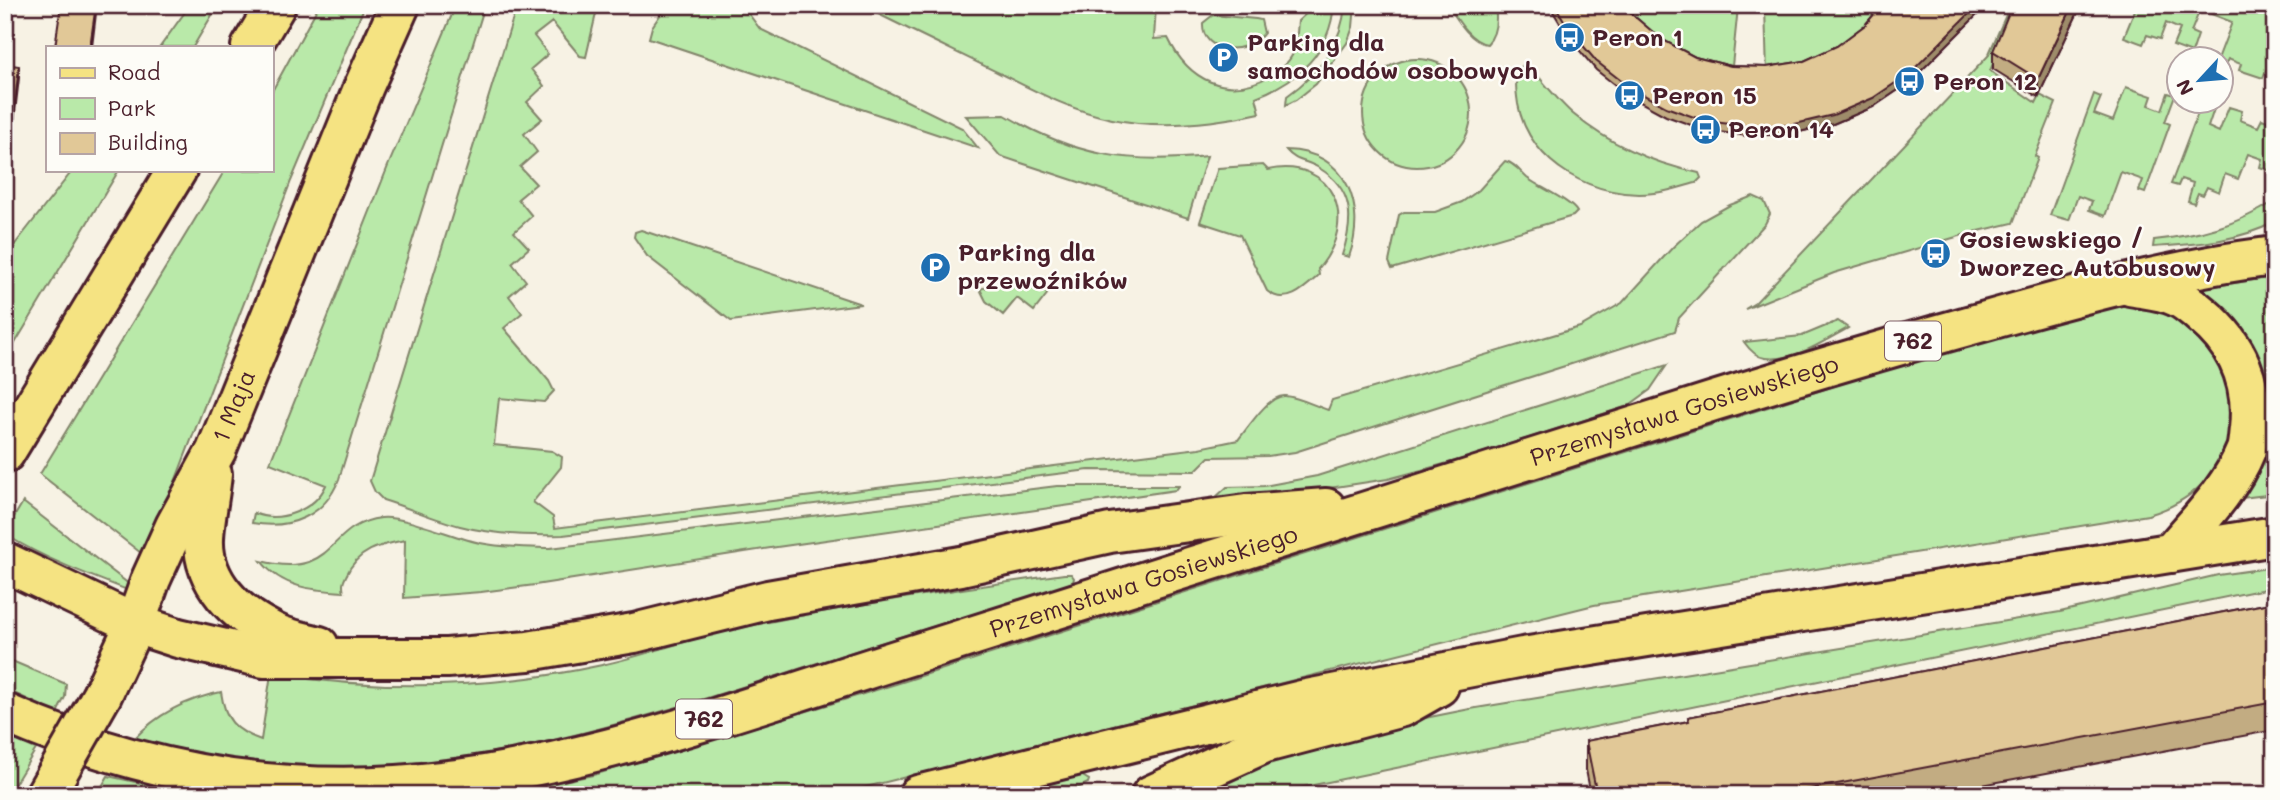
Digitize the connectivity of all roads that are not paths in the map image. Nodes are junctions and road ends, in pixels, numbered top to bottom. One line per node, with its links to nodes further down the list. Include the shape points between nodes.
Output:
1 (276, 5): 3 (main road)
2 (400, 5): 7 (main road, 1 Maja)
3 (252, 46)
4 (176, 172): 8 (main road)
5 (2268, 253): 6 (main road, Przemysława Gosiewskiego / 762)
6 (2119, 283): 9 (main road, Przemysława Gosiewskiego / 762, via 1818,368); 11 (main road, via 2176,296 2196,310 2218,328 2235,351 2247,380 2251,410 2247,447 2233,477)
7 (216, 451): 13 (main road, 1 Maja, via 175,526); 14 (main road, via 204,540 214,583 231,605 274,633)
8 (5, 453)
9 (1387, 504): 14 (main road, via 1245,514 1110,533 528,651 447,659); 16 (main road, Przemysława Gosiewskiego / 762, via 682,726 582,755 479,775 323,788 227,779 151,765 47,732)
10 (2275, 536): 11 (main road)
11 (2171, 553): 15 (main road)
12 (5, 562): 13 (main road)
13 (135, 624): 14 (main road, via 264,658); 17 (main road, 1 Maja, bridge, via 102,695)
14 (368, 659)
15 (1471, 667): 18 (main road, via 1302,700); 19 (main road, via 1402,707 1265,743)
16 (5, 713)
17 (45, 795)
18 (918, 795)
19 (1151, 795)

